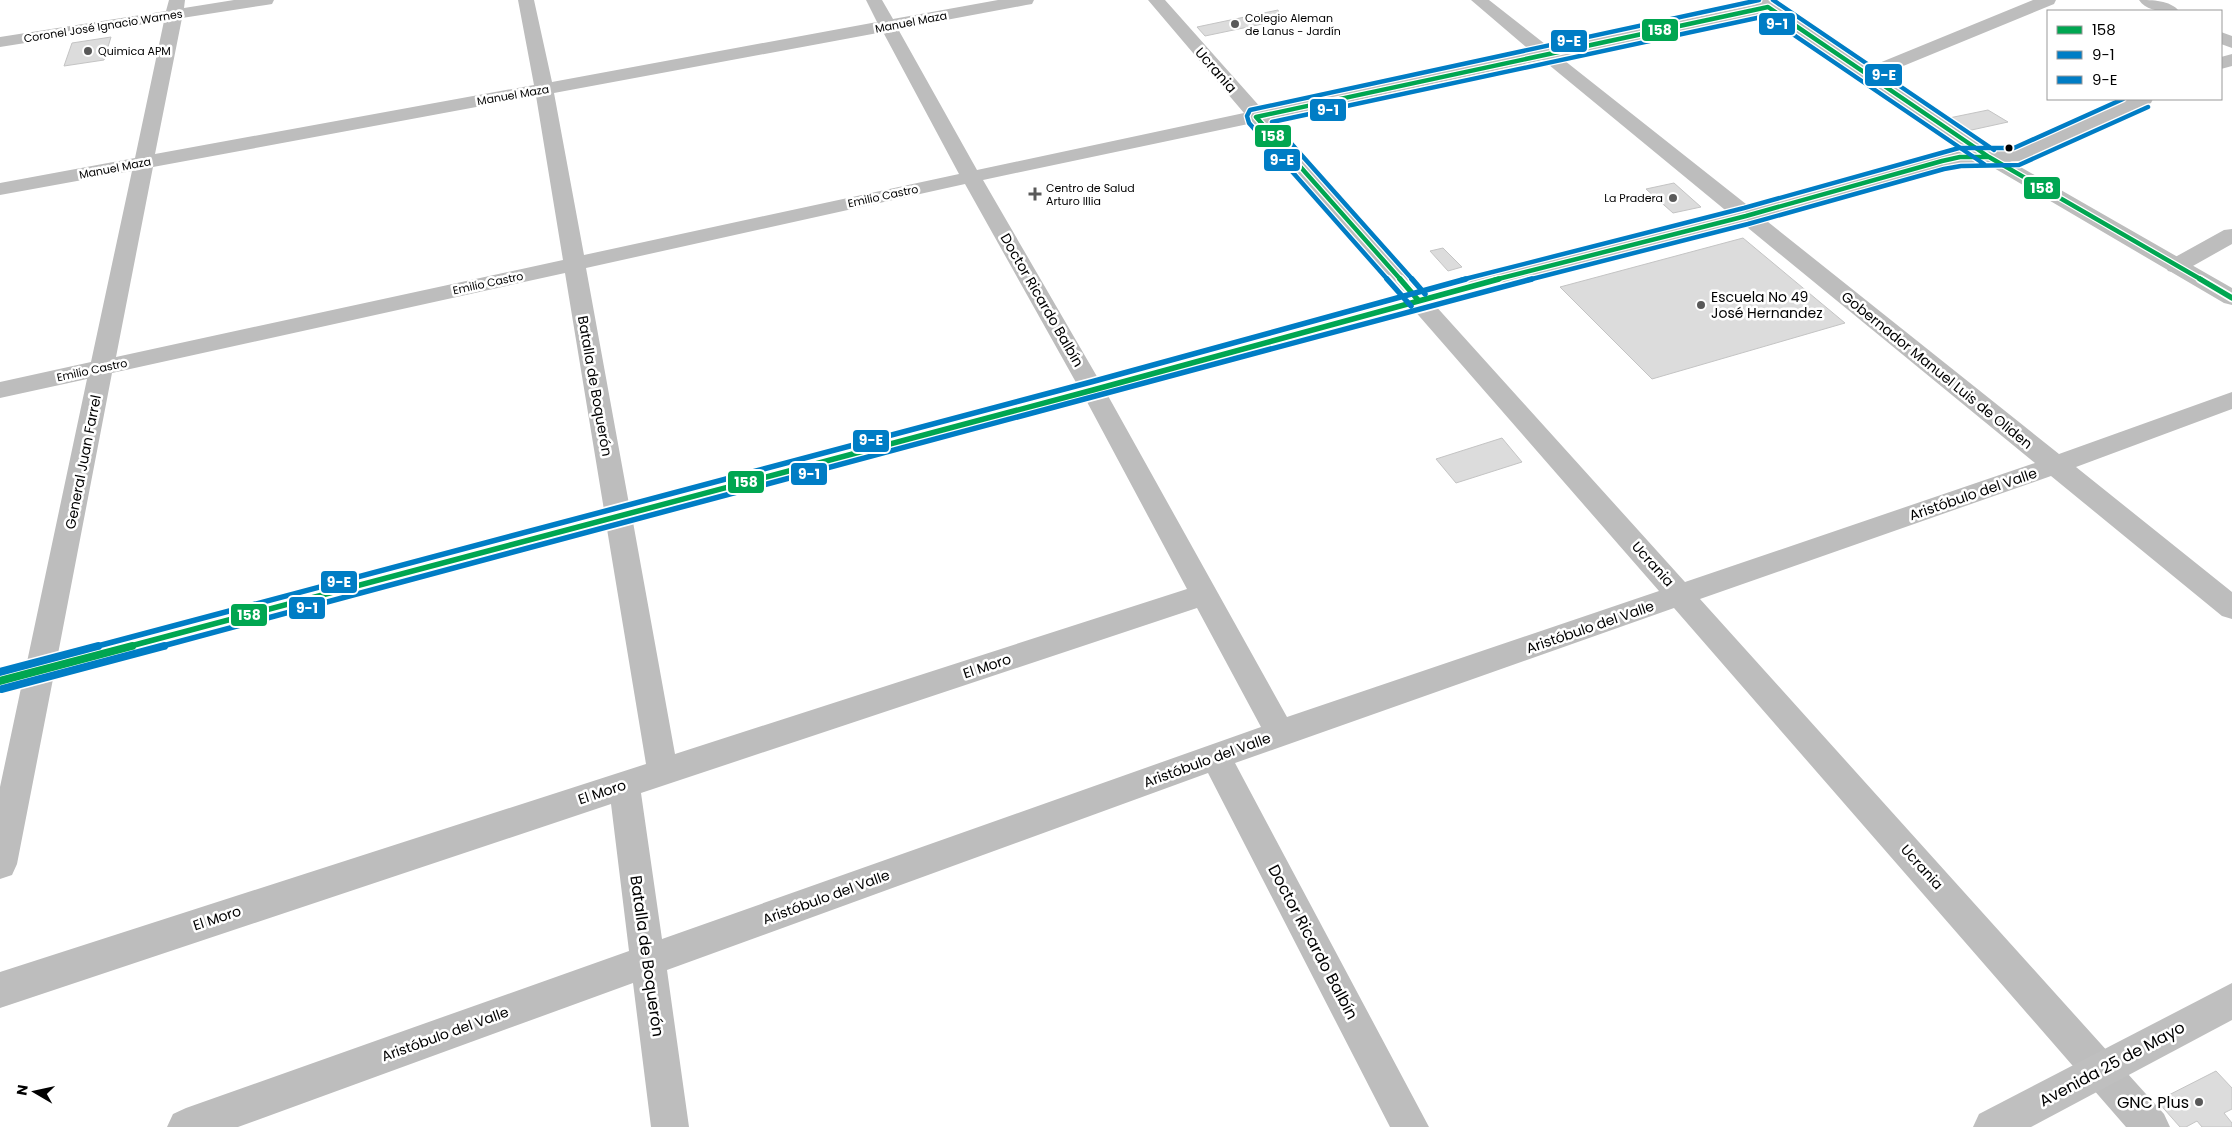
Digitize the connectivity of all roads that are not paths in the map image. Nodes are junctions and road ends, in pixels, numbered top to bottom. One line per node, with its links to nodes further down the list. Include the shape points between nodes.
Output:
1 (266, 0): 10 (street, Coronel José Ignacio Warnes)
2 (526, 0): 16 (street, Batalla de Boquerón)
3 (874, 0): 12 (street, Doctor Ricardo Balbín)
4 (1026, 0): 12 (street, Manuel Maza)
5 (1156, 0): 18 (street, Ucrania)
6 (1479, 0): 14 (street, Gobernador Manuel Luis de Oliden)
7 (2048, 0): 15 (street)
8 (2148, 0): 11 (street)
9 (1762, 4): 14 (street, Emilio Castro); 15 (street)
10 (175, 7): 13 (street, Coronel José Ignacio Warnes); 20 (street, General Juan Farrel)
11 (2168, 10)
12 (888, 26): 16 (street, Manuel Maza); 21 (street, Doctor Ricardo Balbín)
13 (0, 42)
14 (1546, 56): 18 (street, Emilio Castro); 23 (street, Gobernador Manuel Luis de Oliden)
15 (1868, 74): 19 (street)
16 (544, 89): 20 (street, Manuel Maza); 25 (street, Batalla de Boquerón)
17 (2142, 100): 19 (street, via 2016,157)
18 (1256, 117): 21 (street, Emilio Castro); 28 (street, Ucrania)
19 (1989, 157): 23 (street, via 1942,161); 26 (street)
20 (144, 162): 22 (street, Manuel Maza); 29 (street, General Juan Farrel)
21 (971, 176): 25 (street, Emilio Castro); 31 (street, Doctor Ricardo Balbín)
22 (0, 189)
23 (1746, 216): 28 (street); 33 (street, Gobernador Manuel Luis de Oliden)
24 (2232, 235): 26 (street)
25 (575, 264): 29 (street, Emilio Castro); 34 (street, Batalla de Boquerón)
26 (2176, 266): 27 (street)
27 (2232, 298)
28 (1418, 300): 31 (street); 36 (street, Ucrania)
29 (102, 368): 30 (street, Emilio Castro); 38 (street, General Juan Farrel)
30 (0, 390)
31 (1093, 390): 34 (street); 35 (street, Doctor Ricardo Balbín)
32 (2232, 400): 33 (street, Aristóbulo del Valle)
33 (2056, 465): 36 (street, Aristóbulo del Valle); 37 (street, Gobernador Manuel Luis de Oliden)
34 (617, 516): 38 (street); 42 (street, Batalla de Boquerón)
35 (1205, 594): 40 (street, Doctor Ricardo Balbín); 42 (street, El Moro)
36 (1681, 596): 40 (street, Aristóbulo del Valle); 48 (street, Ucrania)
37 (2232, 608)
38 (41, 670): 39 (street); 44 (street, General Juan Farrel)
39 (0, 681)
40 (1280, 733): 41 (street, Aristóbulo del Valle)
41 (1216, 757): 45 (street, Aristóbulo del Valle); 51 (street, Doctor Ricardo Balbín)
42 (663, 772): 43 (street, El Moro)
43 (624, 785): 45 (street, Batalla de Boquerón); 46 (street, El Moro)
44 (0, 864)
45 (647, 962): 49 (street, Aristóbulo del Valle); 50 (street, Batalla de Boquerón)
46 (0, 990)
47 (2232, 1001): 48 (main road, Avenida 25 de Mayo)
48 (2102, 1070): 52 (main road, Avenida 25 de Mayo); 53 (street, Ucrania)
49 (186, 1127)
50 (670, 1127)
51 (1410, 1127)
52 (1992, 1127)
53 (2151, 1127)

